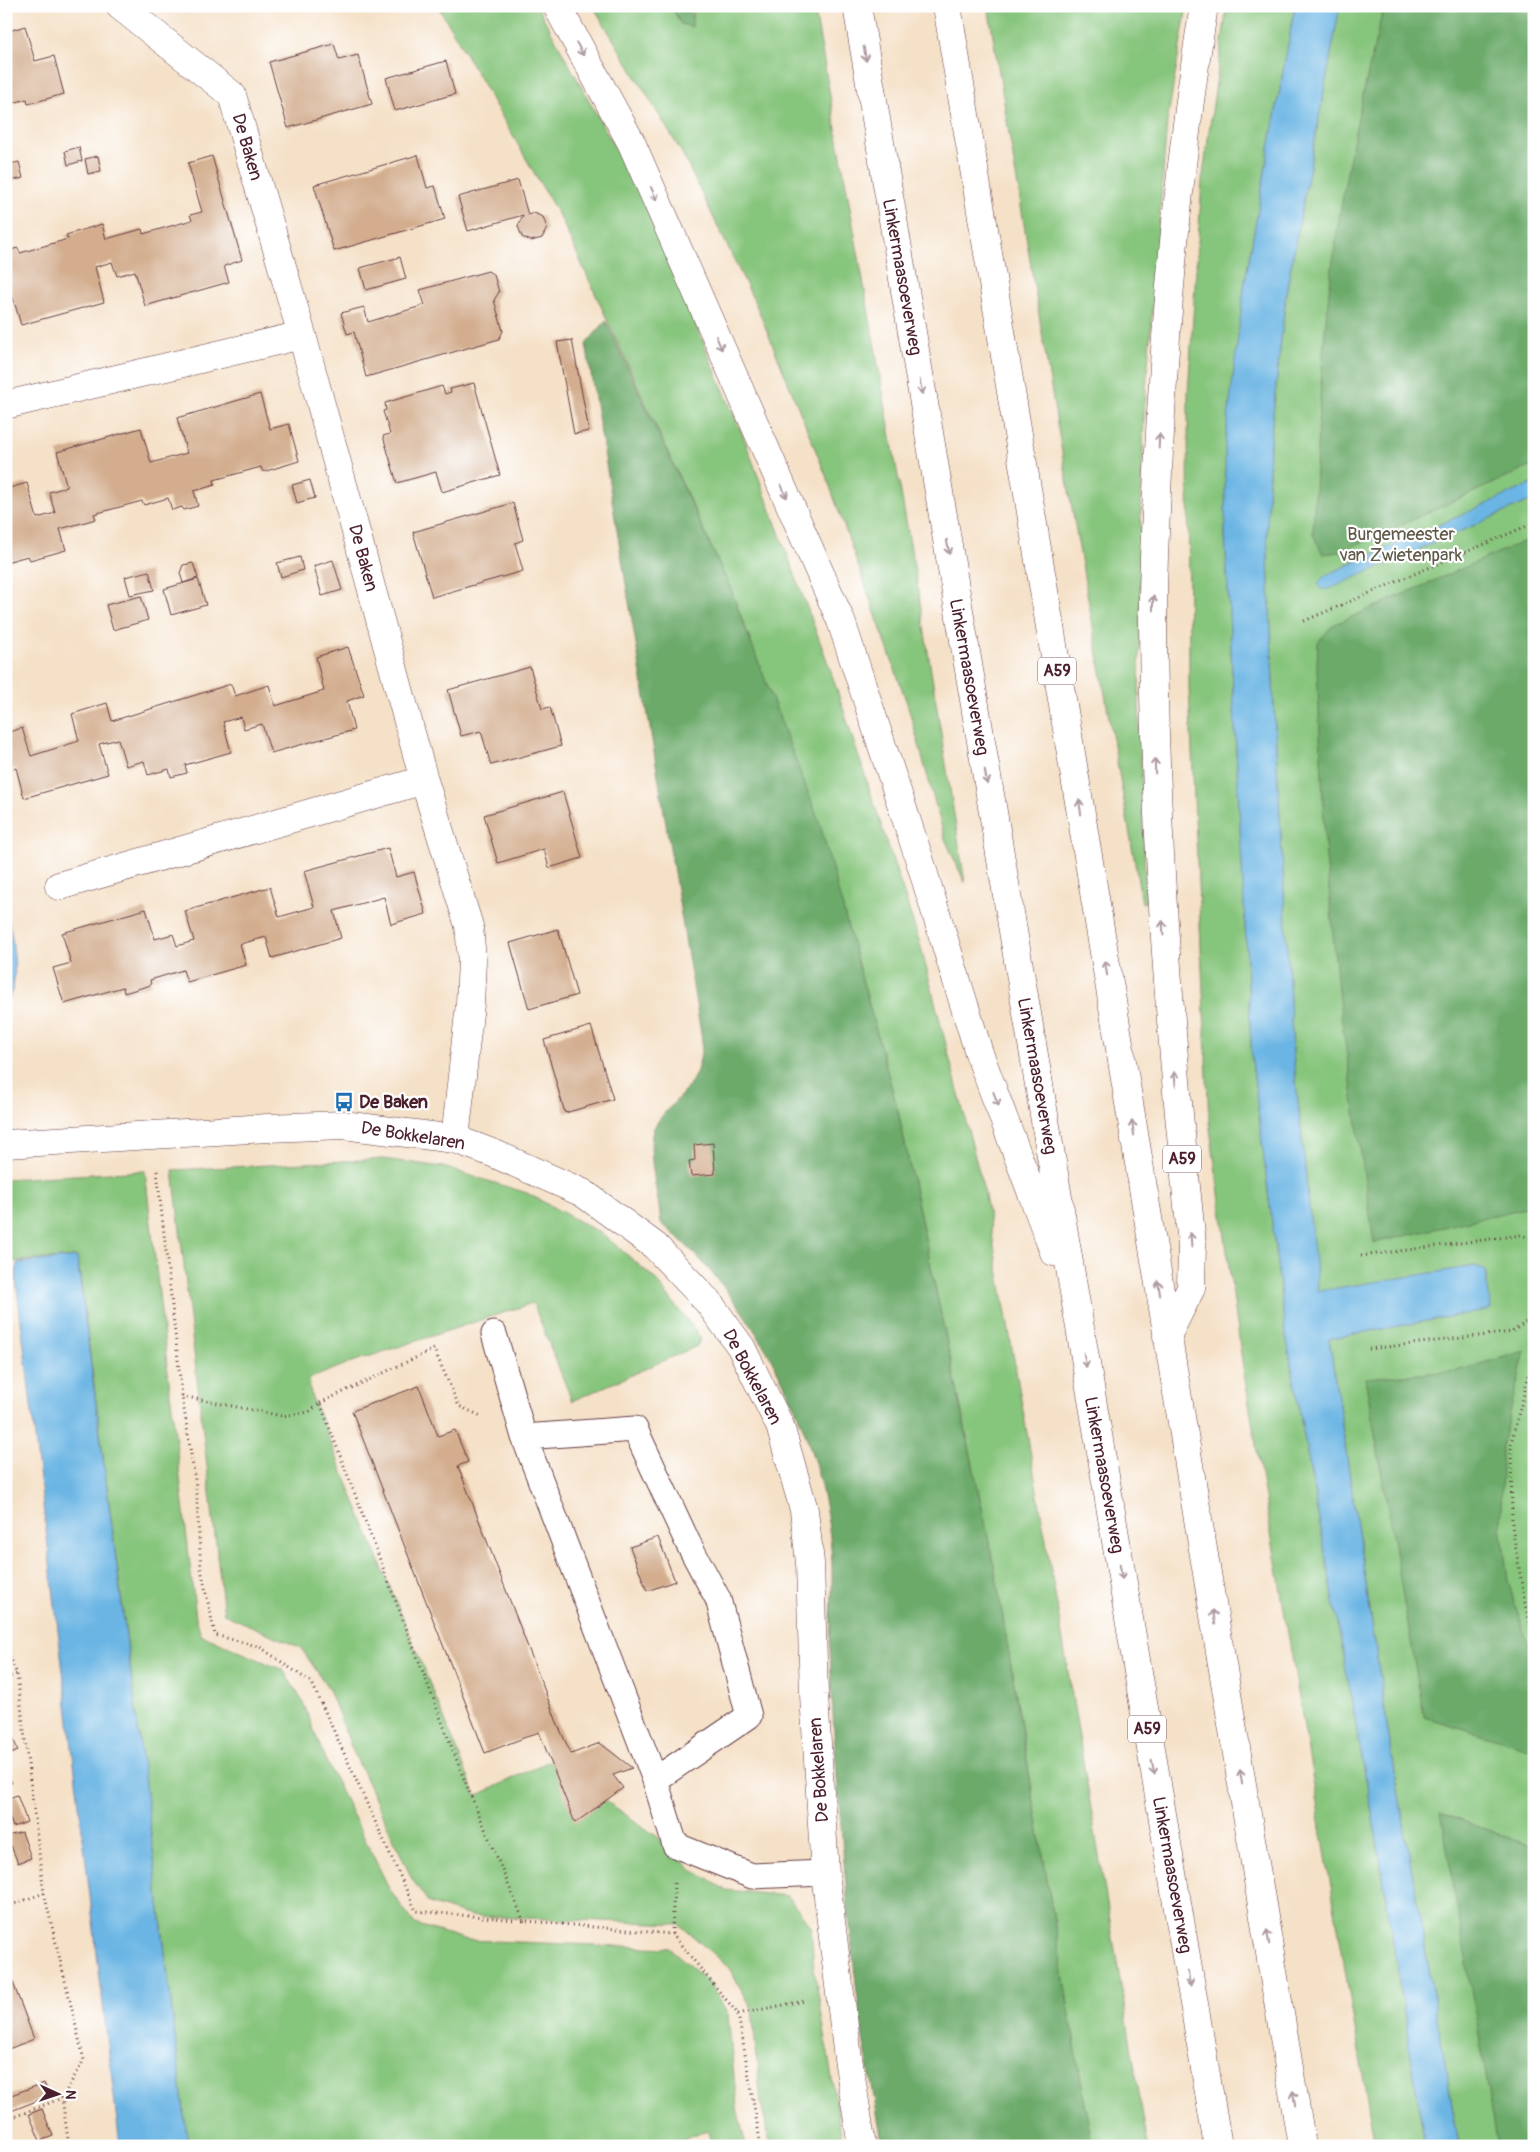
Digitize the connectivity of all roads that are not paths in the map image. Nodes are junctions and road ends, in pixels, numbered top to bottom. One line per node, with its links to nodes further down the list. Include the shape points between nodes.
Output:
1 (120, 6): 6 (main road, De Baken, via 232,95)
2 (557, 6): 12 (main road, A59, one-way to 12, via 631,142 841,622 979,1053)
3 (857, 6): 12 (main road, Linkermaasoeverweg / A59, one-way to 12)
4 (947, 6): 14 (main road, A59, one-way to 4)
5 (1204, 6): 14 (main road, A59, one-way to 5, via 1191,1288 1192,1244 1166,967 1156,793 1153,600 1161,396 1172,252)
6 (302, 335): 7 (main road); 8 (main road, De Baken)
7 (6, 405)
8 (424, 780): 9 (main road); 10 (main road, De Baken, via 469,926 472,952 470,1004)
9 (59, 886)
10 (455, 1139): 11 (main road, De Bokkelaren, via 343,1125); 17 (main road, De Bokkelaren, via 583,1193 656,1246 708,1303 741,1348 766,1396 785,1442 804,1510 810,1563 814,1695)
11 (6, 1144)
12 (1076, 1312): 19 (main road, Linkermaasoeverweg / A59, one-way to 19)
13 (494, 1334): 15 (lane)
14 (1167, 1336): 20 (main road, A59, one-way to 14)
15 (524, 1437): 16 (lane); 16 (lane, via 635,1429 718,1599 748,1716)
16 (655, 1780): 17 (lane, via 675,1845 752,1876)
17 (826, 1873): 18 (main road, De Bokkelaren)
18 (862, 2146)
19 (1218, 2146)
20 (1302, 2146)

